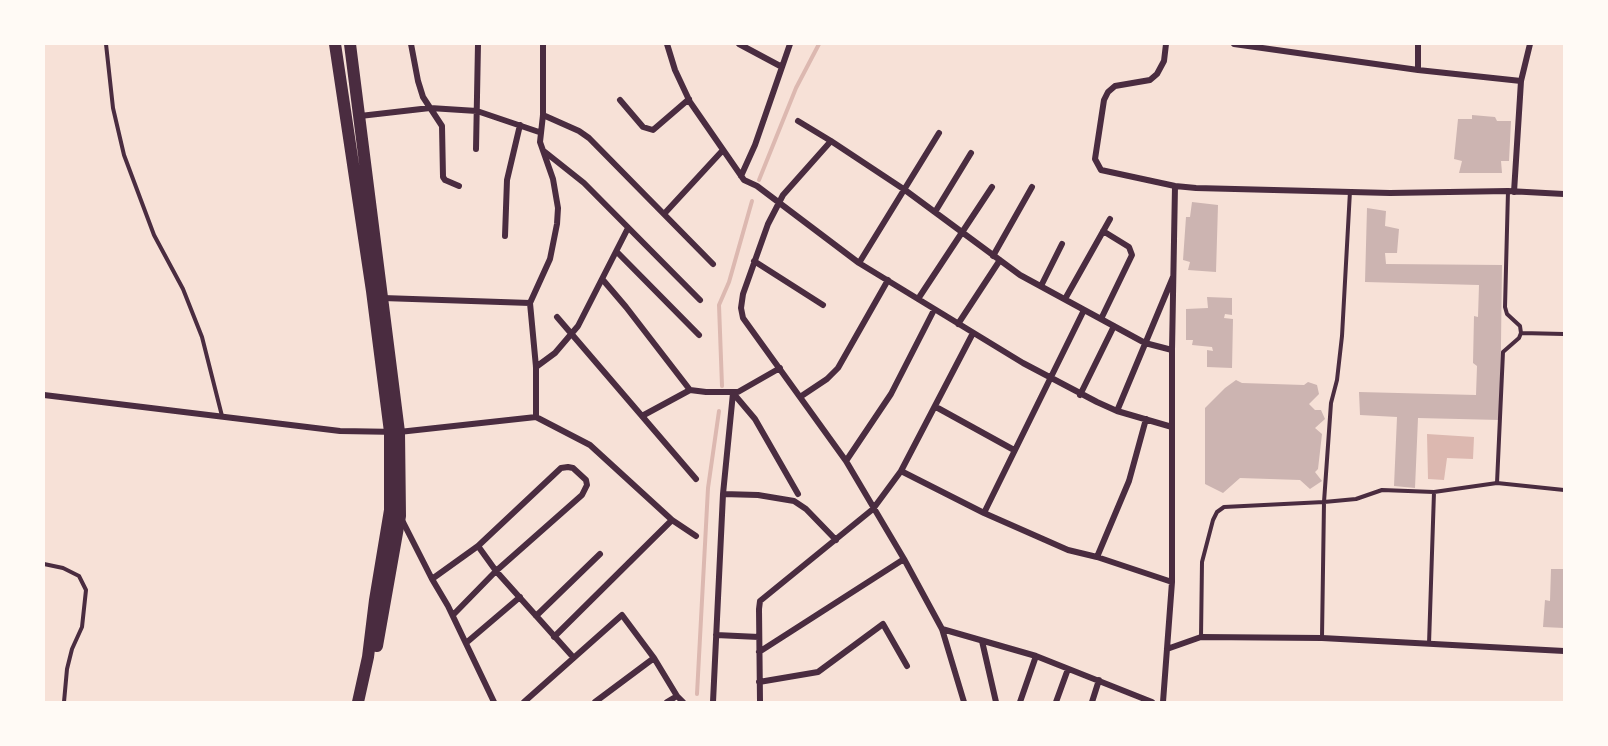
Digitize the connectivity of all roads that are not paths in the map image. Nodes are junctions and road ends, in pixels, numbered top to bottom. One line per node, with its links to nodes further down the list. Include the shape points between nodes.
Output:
1 (106, 44): 90 (lane, via 113,108 124,155 154,235 183,289 202,338)
2 (335, 44): 94 (highway)
3 (350, 44): 22 (highway)
4 (411, 44): 19 (street, via 418,81)
5 (478, 44): 20 (street)
6 (543, 44): 21 (street)
7 (667, 44): 17 (street)
8 (739, 44): 14 (street)
9 (790, 44): 14 (street)
10 (1166, 44): 35 (street, via 1164,61 1150,80 1115,86 1108,92 1095,159 1101,170)
11 (1234, 44): 15 (street)
12 (1418, 44): 15 (street)
13 (1528, 44): 16 (street)
14 (782, 67): 32 (street)
15 (1418, 70): 16 (street)
16 (1521, 81): 39 (street)
17 (689, 99): 18 (street, via 653,130 643,127); 30 (street)
18 (620, 100)
19 (430, 108): 20 (street); 22 (street); 33 (street, via 442,126 443,177)
20 (477, 111): 24 (street); 28 (street)
21 (543, 115): 25 (street); 43 (street, via 589,138)
22 (360, 116): 60 (highway)
23 (798, 121): 27 (street)
24 (520, 125): 25 (street); 48 (street, via 507,180)
25 (539, 132): 29 (street)
26 (939, 133): 37 (street)
27 (831, 141): 37 (street); 41 (street)
28 (476, 148)
29 (542, 150): 45 (street, via 584,183); 64 (street, via 556,195 557,224 550,259)
30 (723, 150): 32 (street); 43 (street)
31 (971, 153): 42 (street)
32 (742, 178): 41 (street)
33 (459, 186)
34 (992, 186): 47 (street)
35 (1175, 186): 38 (street); 56 (street)
36 (1032, 187): 51 (street)
37 (905, 190): 42 (street); 54 (street)
38 (1350, 191): 39 (street); 104 (lane, via 1342,336 1331,403)
39 (1511, 192): 40 (street); 73 (lane, via 1505,307)
40 (1564, 194)
41 (779, 203): 53 (street); 54 (street)
42 (935, 212): 47 (street)
43 (664, 214): 55 (street)
44 (1110, 219): 46 (street)
45 (628, 228): 50 (street); 63 (street)
46 (1103, 231): 62 (street); 69 (street, via 1129,247 1132,255)
47 (963, 233): 51 (street); 61 (street)
48 (505, 237)
49 (1062, 244): 59 (street)
50 (617, 252): 57 (street); 76 (street)
51 (993, 256): 52 (street)
52 (1000, 260): 59 (street); 70 (street)
53 (754, 261): 65 (street); 80 (street, via 743,294 743,318)
54 (859, 263): 58 (street)
55 (713, 264)
56 (1174, 274): 77 (street); 78 (street)
57 (603, 280): 75 (street); 82 (street)
58 (888, 280): 61 (street); 86 (street, via 838,368)
59 (1041, 286): 62 (street)
60 (383, 298): 64 (street); 94 (highway)
61 (918, 299): 66 (street)
62 (1065, 299): 67 (street)
63 (700, 300)
64 (530, 303): 79 (street)
65 (823, 305)
66 (934, 310): 70 (street); 96 (street, via 891,394)
67 (1084, 310): 69 (street); 81 (street)
68 (557, 317): 75 (street)
69 (1101, 319): 71 (street)
70 (958, 324): 72 (street)
71 (1114, 326): 77 (street); 85 (street)
72 (973, 333): 81 (street); 87 (street)
73 (1521, 333): 74 (lane); 99 (lane, via 1503,352)
74 (1564, 334)
75 (571, 335): 79 (street); 89 (street)
76 (699, 335)
77 (1144, 343): 78 (street); 88 (street)
78 (1172, 350): 93 (street)
79 (536, 367): 91 (street)
80 (780, 368): 83 (street, via 746,389); 86 (street)
81 (1049, 378): 85 (street); 95 (street)
82 (690, 390): 83 (street); 89 (street)
83 (730, 393): 102 (street); 103 (street, via 755,419)
84 (44, 395): 90 (street)
85 (1080, 395): 88 (street)
86 (800, 397): 96 (street)
87 (936, 407): 95 (street); 97 (street)
88 (1117, 411): 92 (street)
89 (642, 416): 98 (street)
90 (223, 417): 94 (street, via 339,431)
91 (536, 417): 94 (street); 108 (street, via 590,445)
92 (1146, 419): 93 (street); 113 (street, via 1129,482)
93 (1172, 427): 118 (street)
94 (395, 432): 106 (highway)
95 (1014, 450): 107 (street)
96 (846, 461): 105 (street)
97 (901, 471): 105 (street); 107 (street)
98 (696, 479)
99 (1497, 483): 100 (lane); 101 (lane)
100 (1564, 490)
101 (1434, 492): 104 (lane, via 1382,490 1356,499); 130 (lane)
102 (723, 494): 110 (street, via 794,501); 123 (street)
103 (798, 494)
104 (1324, 502): 126 (lane, via 1224,507 1217,512 1202,562); 127 (lane)
105 (873, 509): 110 (street); 114 (street)
106 (395, 513): 117 (street); 143 (highway); 144 (highway)
107 (984, 513): 113 (street, via 1068,550)
108 (672, 520): 109 (street); 124 (street)
109 (696, 536)
110 (836, 540): 125 (street, via 760,601)
111 (478, 546): 116 (street); 116 (street, via 561,468 573,468 586,480 582,495); 117 (street)
112 (600, 554): 121 (street)
113 (1097, 557): 118 (street)
114 (903, 559): 122 (street); 133 (street)
115 (44, 564): 142 (lane, via 79,576 86,590 82,627 67,669)
116 (496, 571): 119 (street); 120 (street)
117 (432, 579): 120 (street)
118 (1173, 582): 131 (street)
119 (520, 597): 121 (street); 129 (street)
120 (453, 615): 129 (street)
121 (536, 616): 124 (street)
122 (942, 629): 128 (street); 152 (street)
123 (716, 635): 125 (street); 150 (street)
124 (554, 637): 135 (street)
125 (759, 637): 133 (street)
126 (1201, 637): 127 (street); 131 (street)
127 (1322, 638): 130 (street)
128 (982, 640): 134 (street); 153 (street)
129 (466, 644): 145 (street)
130 (1429, 644): 132 (street)
131 (1167, 649): 158 (street)
132 (1564, 651)
133 (759, 652): 140 (street)
134 (1036, 656): 138 (street); 154 (street)
135 (573, 657): 136 (street, via 622,615); 146 (street)
136 (654, 658): 141 (street); 147 (street)
137 (907, 666): 140 (street, via 883,624 818,672)
138 (1068, 669): 139 (street); 155 (street)
139 (1099, 680): 156 (street); 157 (street)
140 (759, 682): 151 (street)
141 (676, 696): 148 (street); 149 (street)
142 (64, 702)
143 (358, 702)
144 (367, 702)
145 (494, 702)
146 (524, 702)
147 (595, 702)
148 (667, 702)
149 (683, 702)
150 (713, 702)
151 (760, 702)
152 (964, 702)
153 (996, 702)
154 (1020, 702)
155 (1056, 702)
156 (1092, 702)
157 (1152, 702)
158 (1163, 702)

